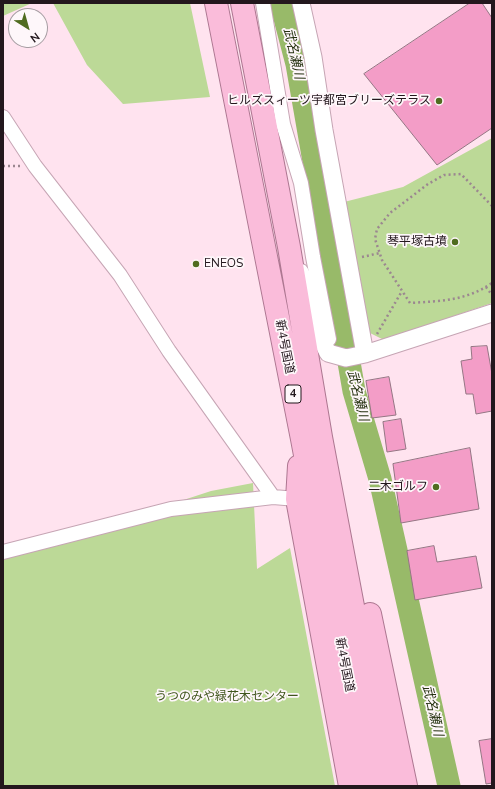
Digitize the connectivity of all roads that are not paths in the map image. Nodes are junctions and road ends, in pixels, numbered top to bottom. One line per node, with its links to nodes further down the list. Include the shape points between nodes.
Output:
1 (216, 3): 10 (highway, 新4号国道 / 4)
2 (242, 3): 6 (highway, 新4号国道 / 4)
3 (263, 3): 8 (street, via 283,124 301,183)
4 (301, 3): 9 (street, via 313,57)
5 (3, 117): 11 (street, via 35,166 120,275 169,351)
6 (288, 247): 9 (street, via 306,284 316,329 328,353 346,358); 10 (highway, 新4号国道 / 4)
7 (492, 313): 9 (street)
8 (329, 339)
9 (365, 354)
10 (311, 438): 12 (highway); 15 (highway, 新4号国道 / 4); 16 (highway, 新4号国道 / 4); 17 (highway, via 355,543)
11 (273, 498): 12 (street); 13 (street, via 171,509)
12 (297, 499): 14 (highway)
13 (3, 552)
14 (350, 786)
15 (367, 786)
16 (387, 786)
17 (406, 786)

